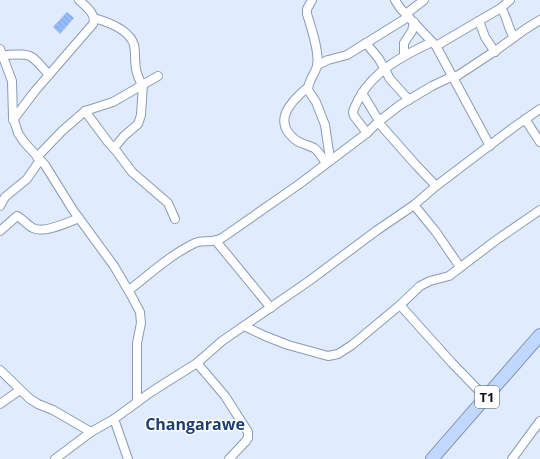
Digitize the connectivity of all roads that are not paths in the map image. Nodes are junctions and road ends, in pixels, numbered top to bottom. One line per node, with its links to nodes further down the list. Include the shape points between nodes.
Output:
1 (79, 0): 7 (street)
2 (312, 0): 17 (street, via 307,14 316,49)
3 (395, 0): 8 (street)
4 (424, 0): 8 (street)
5 (510, 0): 6 (street)
6 (501, 8): 10 (street); 11 (street)
7 (94, 18): 19 (street, via 93,24); 22 (street, via 106,21 131,38 136,72)
8 (409, 18): 12 (street); 13 (street); 16 (street, via 412,31 404,43)
9 (540, 20): 11 (street)
10 (479, 21): 13 (street); 15 (street, via 485,37)
11 (514, 37): 15 (street)
12 (366, 43): 17 (street, via 344,57); 18 (street)
13 (434, 44): 16 (street); 21 (street)
14 (1, 52): 19 (street, via 29,55); 31 (street, via 12,81)
15 (495, 52): 21 (street)
16 (404, 56): 18 (street)
17 (317, 65): 23 (street)
18 (384, 68): 25 (street); 27 (street, via 390,79)
19 (49, 75): 31 (street)
20 (158, 76): 22 (street)
21 (453, 77): 27 (street); 35 (street)
22 (142, 85): 24 (street); 26 (street)
23 (308, 87): 38 (street, via 327,130); 38 (street, via 293,100 286,113 285,127 298,142 315,149)
24 (129, 93): 26 (street); 29 (street, via 114,102)
25 (362, 93): 32 (street); 33 (street, via 353,112)
26 (142, 96): 36 (street, via 138,124)
27 (409, 100): 32 (street)
28 (540, 109): 30 (street)
29 (85, 111): 36 (street); 37 (street, via 62,131)
30 (525, 119): 34 (street); 35 (street)
31 (13, 120): 37 (street, via 24,142)
32 (379, 121): 33 (street); 39 (street)
33 (367, 133): 38 (street)
34 (540, 142)
35 (490, 146): 39 (street)
36 (114, 148): 44 (street, via 132,172 168,203)
37 (39, 158): 41 (street, via 27,179 5,197); 43 (street)
38 (328, 161): 47 (street, via 298,185)
39 (436, 186): 40 (street)
40 (414, 205): 48 (street); 51 (street)
41 (0, 206)
42 (540, 210): 48 (street)
43 (79, 218): 45 (street, via 38,230 17,216); 49 (street)
44 (175, 219)
45 (3, 225): 46 (street)
46 (0, 231)
47 (216, 241): 49 (street, via 197,242 185,248); 51 (street)
48 (460, 267): 50 (street, via 446,278 420,286)
49 (129, 290): 58 (street, via 141,317 137,342)
50 (400, 305): 52 (street, via 345,350 331,356 288,345); 57 (street)
51 (271, 308): 52 (street)
52 (244, 326): 54 (street, via 222,341)
53 (540, 335): 57 (highway, T1)
54 (198, 363): 58 (street); 65 (street, via 225,396 248,433 246,441)
55 (0, 370): 56 (street)
56 (20, 390): 59 (street); 62 (street, via 38,404)
57 (486, 398): 66 (highway, T1)
58 (137, 402): 60 (street)
59 (0, 404)
60 (114, 419): 62 (street); 64 (street)
61 (540, 421): 67 (street)
62 (91, 432): 63 (street)
63 (55, 459)
64 (128, 459)
65 (229, 459)
66 (432, 459)
67 (512, 459)

